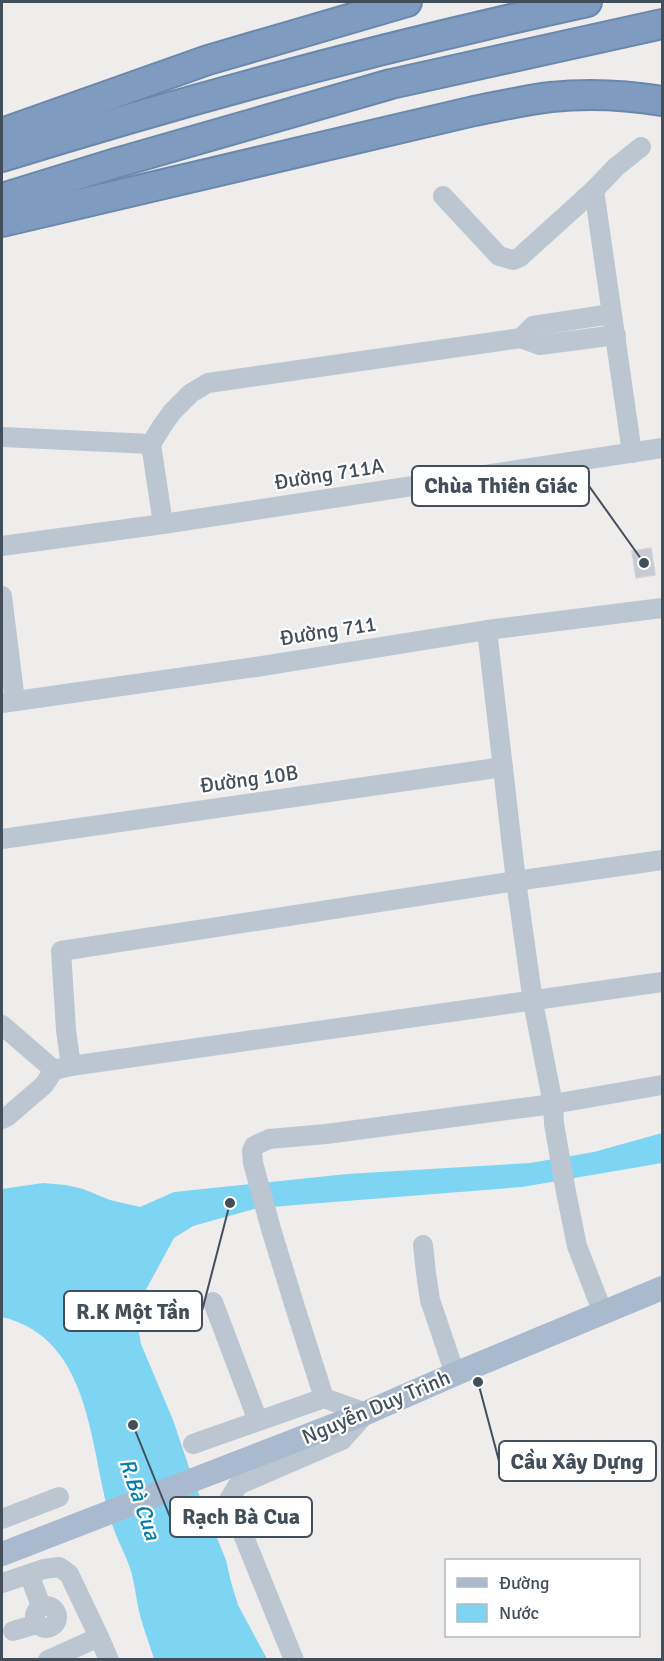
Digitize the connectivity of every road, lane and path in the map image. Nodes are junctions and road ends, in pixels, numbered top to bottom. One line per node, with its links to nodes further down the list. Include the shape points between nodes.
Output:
1 (407, 2): 7 (highway, via 208,60)
2 (587, 2): 9 (highway, via 378,50 107,124)
3 (663, 24): 5 (highway)
4 (663, 32): 5 (highway)
5 (567, 45): 12 (highway, via 391,84)
6 (663, 100): 13 (highway, via 592,95 553,97 474,111)
7 (2, 133)
8 (641, 147): 10 (street)
9 (2, 157)
10 (594, 190): 11 (street, via 513,260 498,256); 14 (street)
11 (444, 196)
12 (2, 198)
13 (2, 222)
14 (612, 314): 15 (street); 16 (street, via 533,326)
15 (616, 335): 16 (street, via 540,345); 20 (street)
16 (521, 338): 18 (street, via 208,383 172,412)
17 (2, 436): 18 (street)
18 (151, 444): 21 (street)
19 (663, 448): 20 (street, Đường 711A)
20 (632, 453): 21 (street, Đường 711A)
21 (163, 524): 22 (street, Đường 711A)
22 (2, 546)
23 (2, 596): 26 (street)
24 (662, 610): 25 (street, Đường 711)
25 (487, 630): 26 (street, Đường 711); 27 (street)
26 (8, 702)
27 (503, 767): 28 (street, Đường 10B); 30 (street)
28 (2, 838)
29 (663, 860): 30 (street)
30 (516, 881): 32 (street); 34 (street, via 60,951 66,1029)
31 (663, 982): 32 (street)
32 (533, 1002): 34 (street); 36 (street)
33 (2, 1025): 34 (street)
34 (63, 1068): 37 (street)
35 (663, 1085): 36 (street)
36 (554, 1114): 41 (street, via 577,1246); 43 (street, via 269,1139 252,1149 294,1307)
37 (2, 1119)
38 (423, 1245): 42 (street, via 430,1300)
39 (663, 1288): 41 (main road, Nguyễn Duy Trinh)
40 (213, 1302): 45 (street)
41 (603, 1313): 42 (main road, Nguyễn Duy Trinh)
42 (455, 1374): 44 (main road, Nguyễn Duy Trinh)
43 (324, 1398): 44 (street); 45 (street)
44 (366, 1413): 49 (main road, Nguyễn Duy Trinh); 58 (street, via 342,1440 238,1485 229,1500)
45 (258, 1421): 46 (street)
46 (193, 1444)
47 (59, 1497): 48 (street)
48 (2, 1519)
49 (2, 1554)
50 (29, 1574): 51 (street); 52 (street, via 59,1567 69,1574); 53 (street)
51 (2, 1583)
52 (83, 1604): 53 (street); 55 (street)
53 (46, 1618): 54 (street); 56 (street)
54 (13, 1630)
55 (99, 1637): 56 (street); 57 (street)
56 (54, 1657)
57 (109, 1659)
58 (294, 1659)

